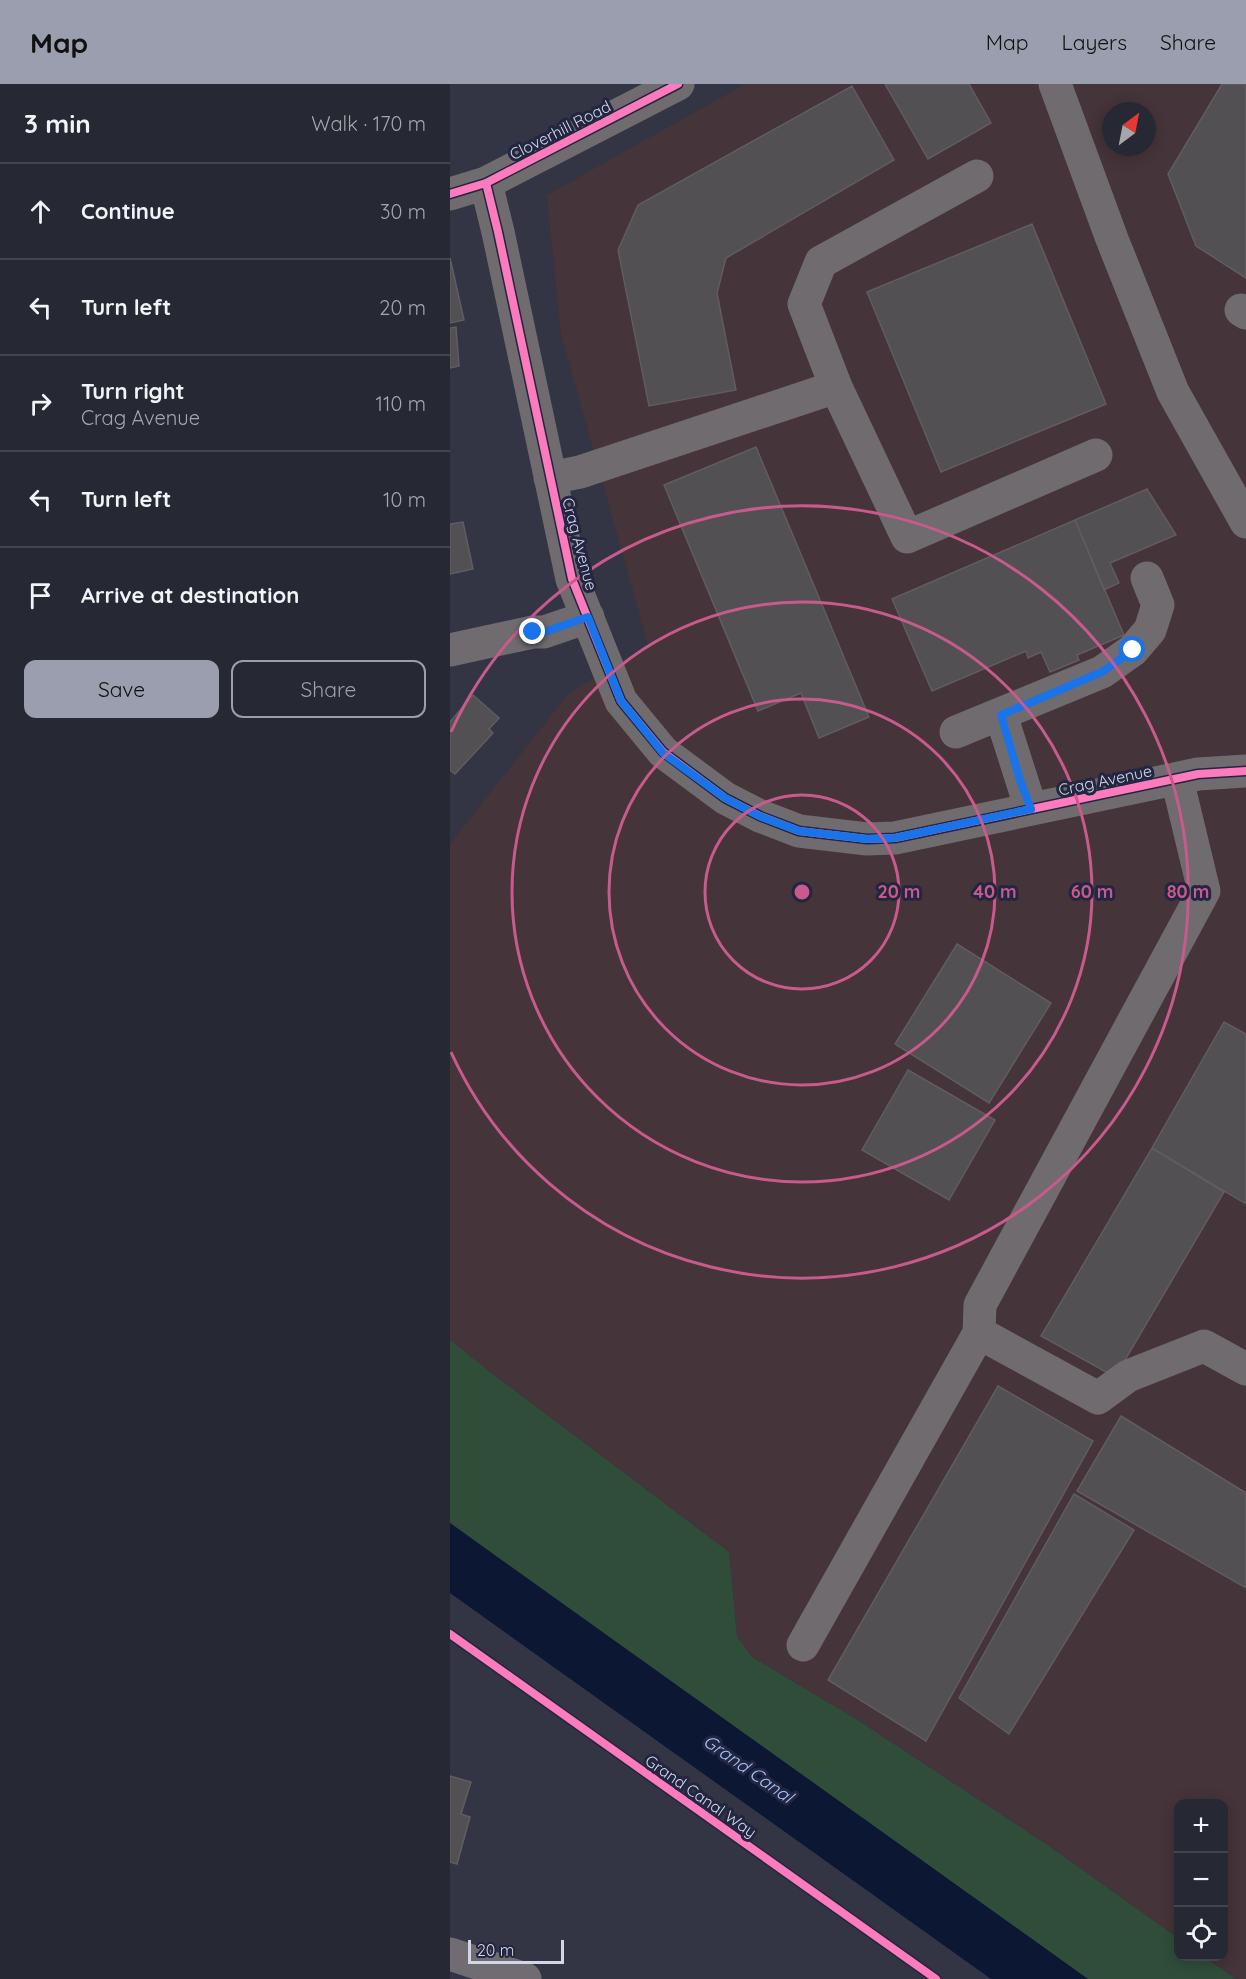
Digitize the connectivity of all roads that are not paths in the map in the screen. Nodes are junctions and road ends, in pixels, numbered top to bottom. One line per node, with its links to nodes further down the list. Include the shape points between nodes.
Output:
1 (678, 84): 4 (street, Cloverhill Road)
2 (1055, 84): 9 (street, via 1173,392)
3 (977, 176): 6 (street, via 821,262 804,304)
4 (486, 183): 5 (street, Cloverhill Road); 8 (street, Crag Avenue)
5 (450, 194)
6 (836, 387): 7 (street, via 907,537); 8 (street, via 580,472)
7 (1096, 455)
8 (550, 478): 11 (street, Crag Avenue, via 572,579)
9 (1246, 522)
10 (1147, 578): 13 (street, via 1158,605 1150,630 1133,650 1102,672)
11 (588, 617): 12 (street, via 544,632); 17 (street, Crag Avenue, via 621,701 663,753 725,798 759,816 799,831 867,839 895,838)
12 (450, 650)
13 (1001, 715): 14 (street); 17 (street)
14 (956, 732)
15 (1244, 764): 16 (street, Crag Avenue)
16 (1177, 779): 17 (street, Crag Avenue); 18 (street, via 1204,891 980,1305)
17 (1031, 809)
18 (979, 1333): 19 (street, via 1098,1398 1128,1376 1204,1346); 20 (street)
19 (1246, 1369)
20 (802, 1645)
21 (450, 1954): 22 (main road)
22 (525, 1979)

